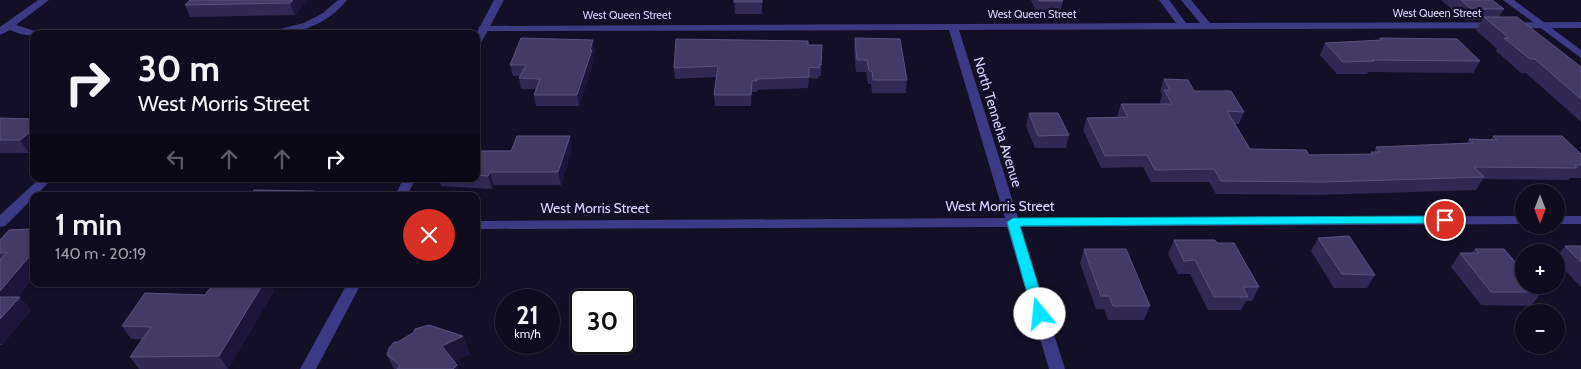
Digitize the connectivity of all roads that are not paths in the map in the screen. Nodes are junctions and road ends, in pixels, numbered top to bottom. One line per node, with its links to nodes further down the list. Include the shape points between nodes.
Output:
1 (44, 0): 9 (street)
2 (343, 0): 14 (lane, via 316,23)
3 (499, 0): 13 (street)
4 (1164, 0): 11 (street)
5 (1186, 0): 12 (street)
6 (1508, 0): 7 (street)
7 (1542, 25): 8 (street, West Queen Street); 12 (street, West Queen Street); 18 (street)
8 (1581, 25)
9 (10, 26): 15 (street); 16 (street)
10 (953, 27): 11 (street, West Queen Street); 13 (street, West Queen Street); 25 (street, North Tenneha Avenue)
11 (1184, 27): 12 (street, West Queen Street)
12 (1208, 27)
13 (484, 28): 17 (street)
14 (292, 30)
15 (0, 32)
16 (30, 33)
17 (480, 36)
18 (1581, 55)
19 (43, 182): 20 (street)
20 (32, 192)
21 (30, 194): 26 (street)
22 (1515, 220): 25 (street, West Morris Street)
23 (1565, 220): 24 (street)
24 (1581, 220)
25 (1013, 222): 27 (street, West Morris Street); 30 (street, North Tenneha Avenue)
26 (0, 223)
27 (480, 225)
28 (352, 287): 29 (street)
29 (308, 369)
30 (1057, 369)

